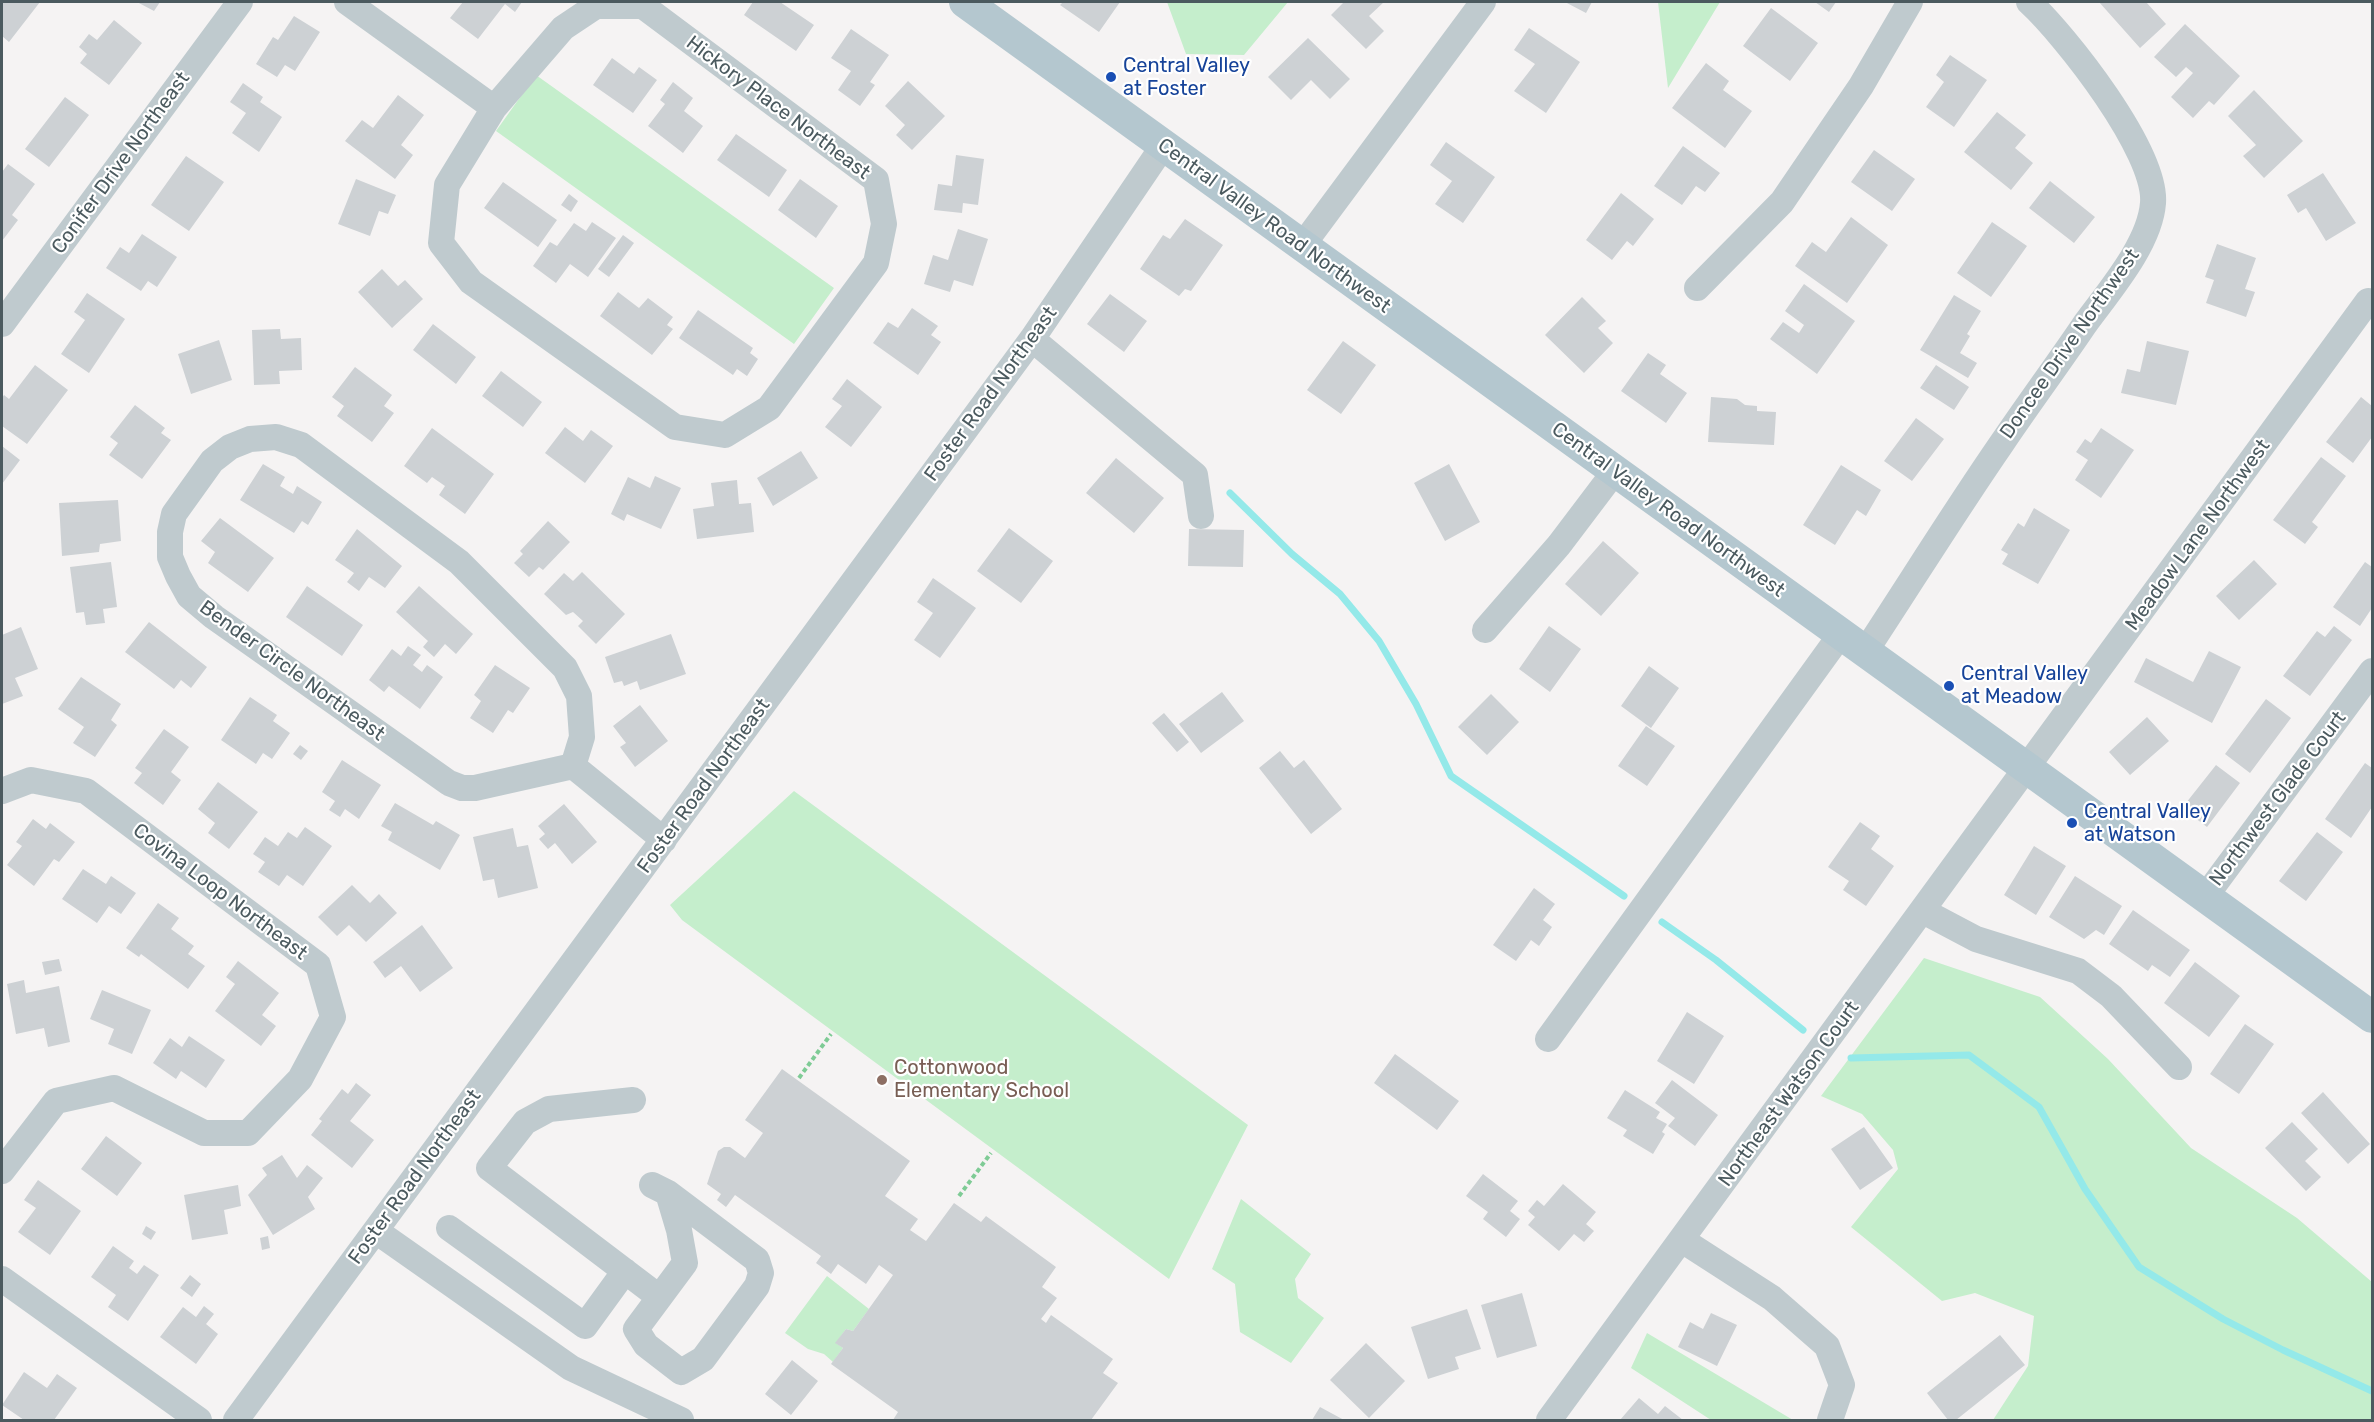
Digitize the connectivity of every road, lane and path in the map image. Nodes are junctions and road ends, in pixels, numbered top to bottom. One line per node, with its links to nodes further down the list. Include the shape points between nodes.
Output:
1 (240, 2): 12 (street, Conifer Drive Northeast)
2 (347, 2): 7 (street)
3 (1483, 2): 9 (street)
4 (1910, 2): 10 (street, via 1861,86 1782,202)
5 (2029, 2): 17 (street, Doncee Drive Northwest, via 2068,43 2139,150 2151,178 2153,203 2145,233 2001,444)
6 (972, 3): 8 (main road, Central Valley Road Northwest)
7 (494, 108): 7 (street, Hickory Place Northeast, via 563,28 596,6 643,6 876,180 884,224 876,263 769,408 725,435 675,427 471,282 441,243 447,185)
8 (1163, 146): 9 (main road, Central Valley Road Northwest); 13 (street, Foster Road Northeast)
9 (1302, 246): 14 (main road, Central Valley Road Northwest)
10 (1697, 288)
11 (2370, 303): 20 (street, Meadow Lane Northwest)
12 (2, 324)
13 (1032, 339): 15 (street, via 1195,475); 22 (street, Foster Road Northeast)
14 (1615, 471): 16 (street, via 1559,545); 17 (main road, Central Valley Road Northwest)
15 (1201, 516)
16 (1485, 630)
17 (1853, 643): 20 (main road, Central Valley Road Northwest); 27 (street, Doncee Drive Northwest)
18 (2373, 671): 23 (street, Northwest Glade Court)
19 (573, 766): 19 (street, Bender Circle Northeast, via 582,737 579,696 565,668 459,562 301,445 276,437 250,440 230,447 212,461 174,514 170,532 170,557 189,596 448,783 475,788); 22 (street)
20 (2028, 768): 23 (main road, Central Valley Road Northwest); 24 (street, Northeast Watson Court)
21 (2, 791): 32 (street, Covina Loop Northeast, via 31,780 86,791 318,965 333,1017 300,1079 248,1133 204,1133 114,1088 56,1101)
22 (664, 840): 35 (street, Foster Road Northeast)
23 (2205, 897): 25 (main road, Central Valley Road Northwest)
24 (1923, 912): 28 (street, via 1976,939 2078,971 2111,996); 36 (street, Northeast Watson Court)
25 (2373, 1017)
26 (831, 1034): 29 (path)
27 (1548, 1040)
28 (2179, 1067)
29 (799, 1077)
30 (633, 1100): 37 (street, via 549,1110 525,1122 489,1168)
31 (991, 1153): 33 (path)
32 (2, 1171)
33 (960, 1196)
34 (448, 1228): 37 (street, via 593,1332)
35 (376, 1231): 41 (street, Foster Road Northeast); 42 (street, via 571,1368)
36 (1682, 1240): 43 (street, Northeast Watson Court); 44 (street, via 1772,1298 1827,1346 1842,1385)
37 (625, 1271): 39 (street)
38 (2, 1279): 40 (street)
39 (660, 1297): 39 (street, via 685,1263 679,1230 660,1189 757,1260 761,1273 757,1287 703,1359 681,1372 646,1345 636,1329)
40 (199, 1420)
41 (236, 1420)
42 (681, 1420)
43 (1549, 1420)
44 (1830, 1420)

